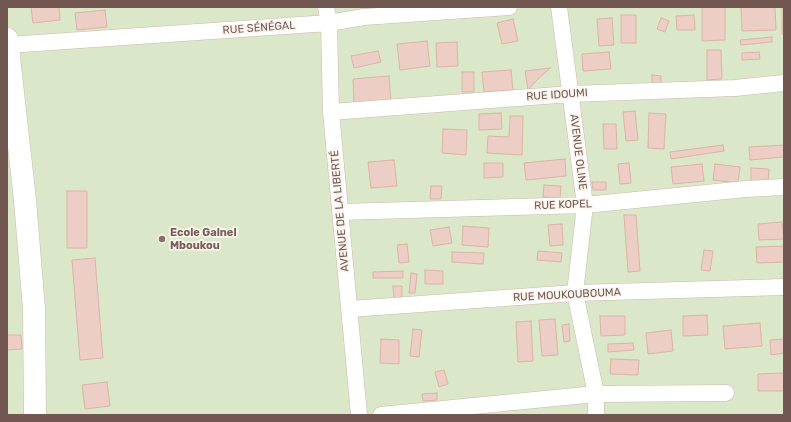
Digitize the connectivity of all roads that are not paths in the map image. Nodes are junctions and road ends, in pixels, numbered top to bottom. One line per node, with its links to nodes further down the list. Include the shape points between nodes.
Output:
1 (326, 7): 4 (street, AVENUE DE LA LIBERTÉ)
2 (509, 7): 4 (street, RUE SÉNÉGAL, via 364,17)
3 (559, 7): 7 (street, AVENUE OLINE)
4 (329, 23): 5 (street, RUE SÉNÉGAL); 8 (street, AVENUE DE LA LIBERTÉ)
5 (8, 42): 17 (main road, via 34,309)
6 (784, 83): 7 (street, RUE IDOUMI, via 735,88)
7 (570, 94): 8 (street, RUE IDOUMI); 10 (street, AVENUE OLINE)
8 (331, 112): 11 (street, AVENUE DE LA LIBERTÉ)
9 (784, 187): 10 (street, RUE KOPEL)
10 (585, 205): 11 (street, RUE KOPEL); 13 (street, AVENUE OLINE)
11 (340, 212): 14 (street, AVENUE DE LA LIBERTÉ)
12 (784, 287): 13 (street, RUE MOUKOUBOUMA)
13 (575, 293): 14 (street, RUE MOUKOUBOUMA); 16 (street, AVENUE OLINE)
14 (350, 309): 18 (street, AVENUE DE LA LIBERTÉ)
15 (726, 393): 16 (street)
16 (596, 394): 19 (street); 20 (street, AVENUE OLINE)
17 (35, 415)
18 (359, 415)
19 (381, 415)
20 (596, 415)

